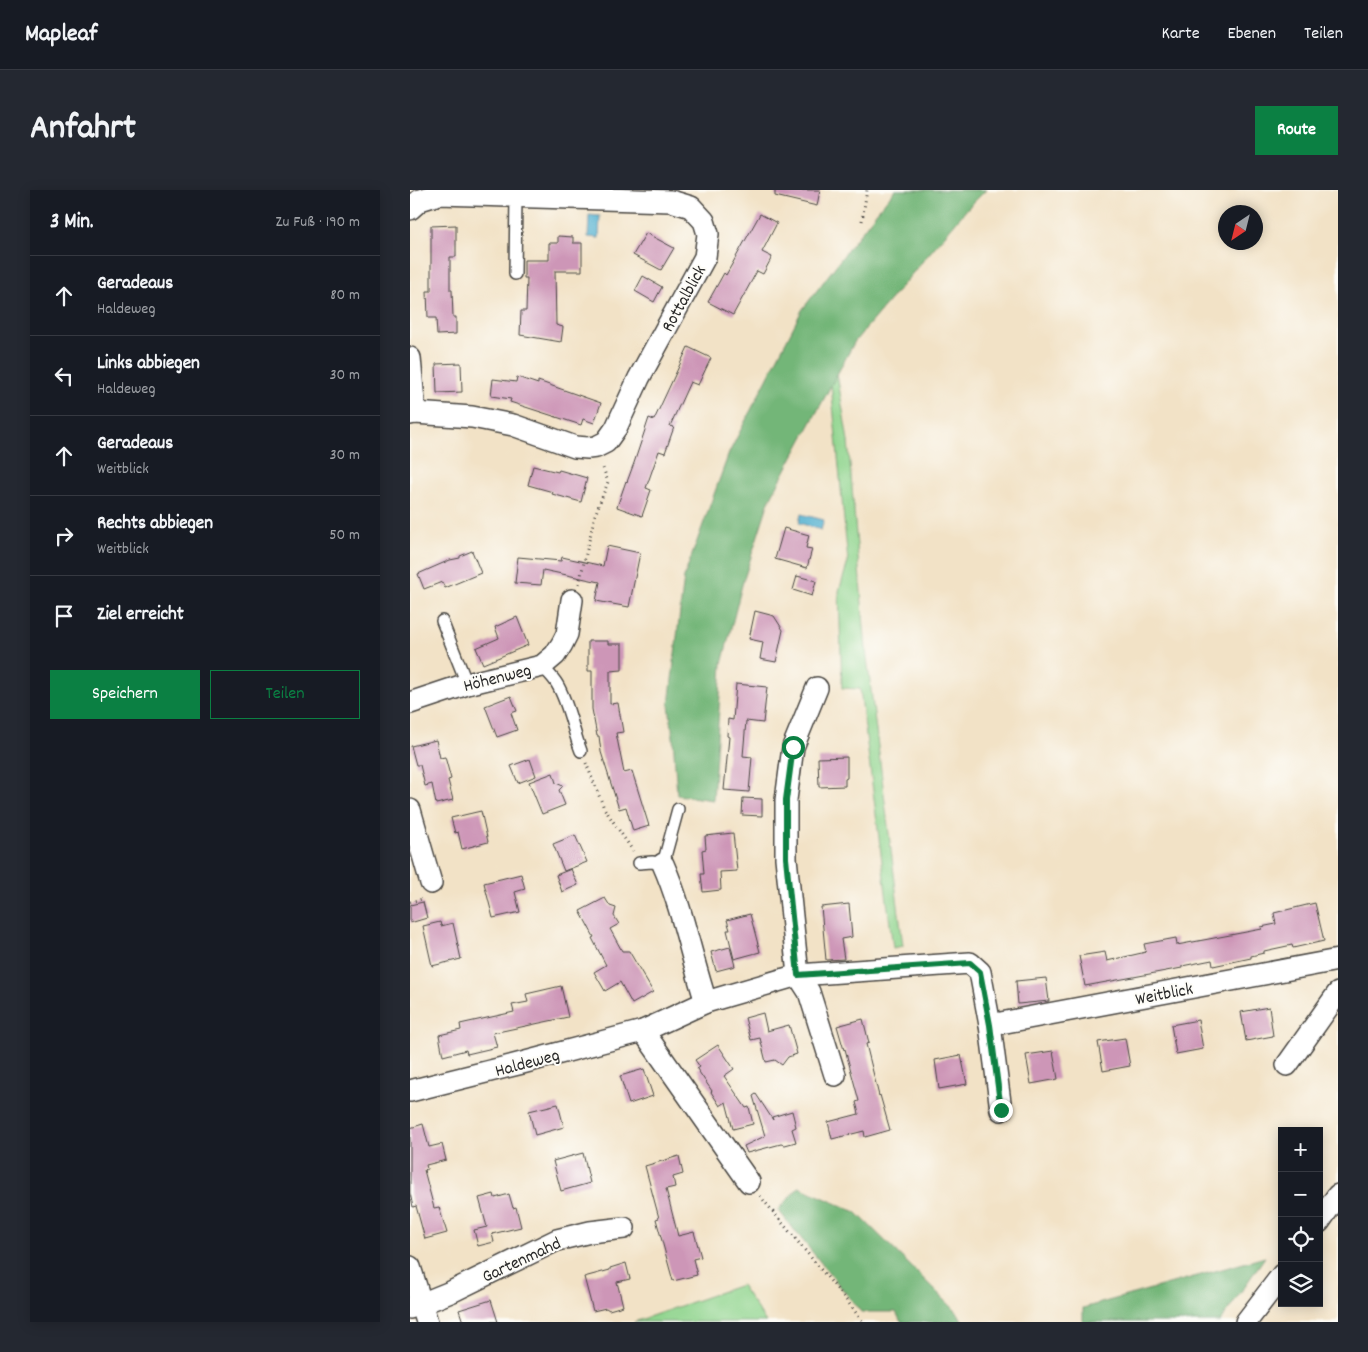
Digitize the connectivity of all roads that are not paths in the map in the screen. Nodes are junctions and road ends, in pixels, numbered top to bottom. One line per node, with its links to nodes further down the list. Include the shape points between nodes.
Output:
1 (516, 196): 2 (street, Rottalblick, via 439,194 420,200); 3 (lane); 5 (street, Rottalblick, via 671,202 691,207 704,221 708,234 705,257 606,442 596,447 575,447 513,425 472,417)
2 (410, 210)
3 (515, 274)
4 (410, 358): 5 (street)
5 (413, 413)
6 (572, 600): 8 (street, Höhenweg, via 567,634 556,654)
7 (442, 621): 9 (lane)
8 (542, 666): 9 (street, Höhenweg); 12 (lane, via 556,682 565,700)
9 (467, 684): 11 (street, Höhenweg)
10 (816, 688): 19 (street, via 793,747 786,800 786,858)
11 (410, 703)
12 (581, 750)
13 (410, 810): 17 (street)
14 (678, 810): 16 (lane)
15 (639, 863): 16 (lane)
16 (664, 864): 21 (street)
17 (431, 884)
18 (1338, 960): 22 (street, Weitblick)
19 (798, 975): 21 (street, Haldeweg); 22 (street, Haldeweg, via 970,963 980,972); 25 (street, via 810,992)
20 (1338, 993): 24 (street)
21 (706, 1002): 23 (street, Haldeweg)
22 (990, 1025): 27 (street)
23 (643, 1031): 26 (street, Haldeweg); 28 (street)
24 (1287, 1065)
25 (835, 1076)
26 (410, 1091)
27 (1001, 1110)
28 (749, 1182)
29 (1338, 1195): 30 (street)
30 (1323, 1217)
31 (624, 1228): 34 (street, Gartenmahd, via 557,1240)
32 (410, 1267): 34 (street)
33 (1278, 1280): 35 (street)
34 (420, 1311)
35 (1246, 1322)

